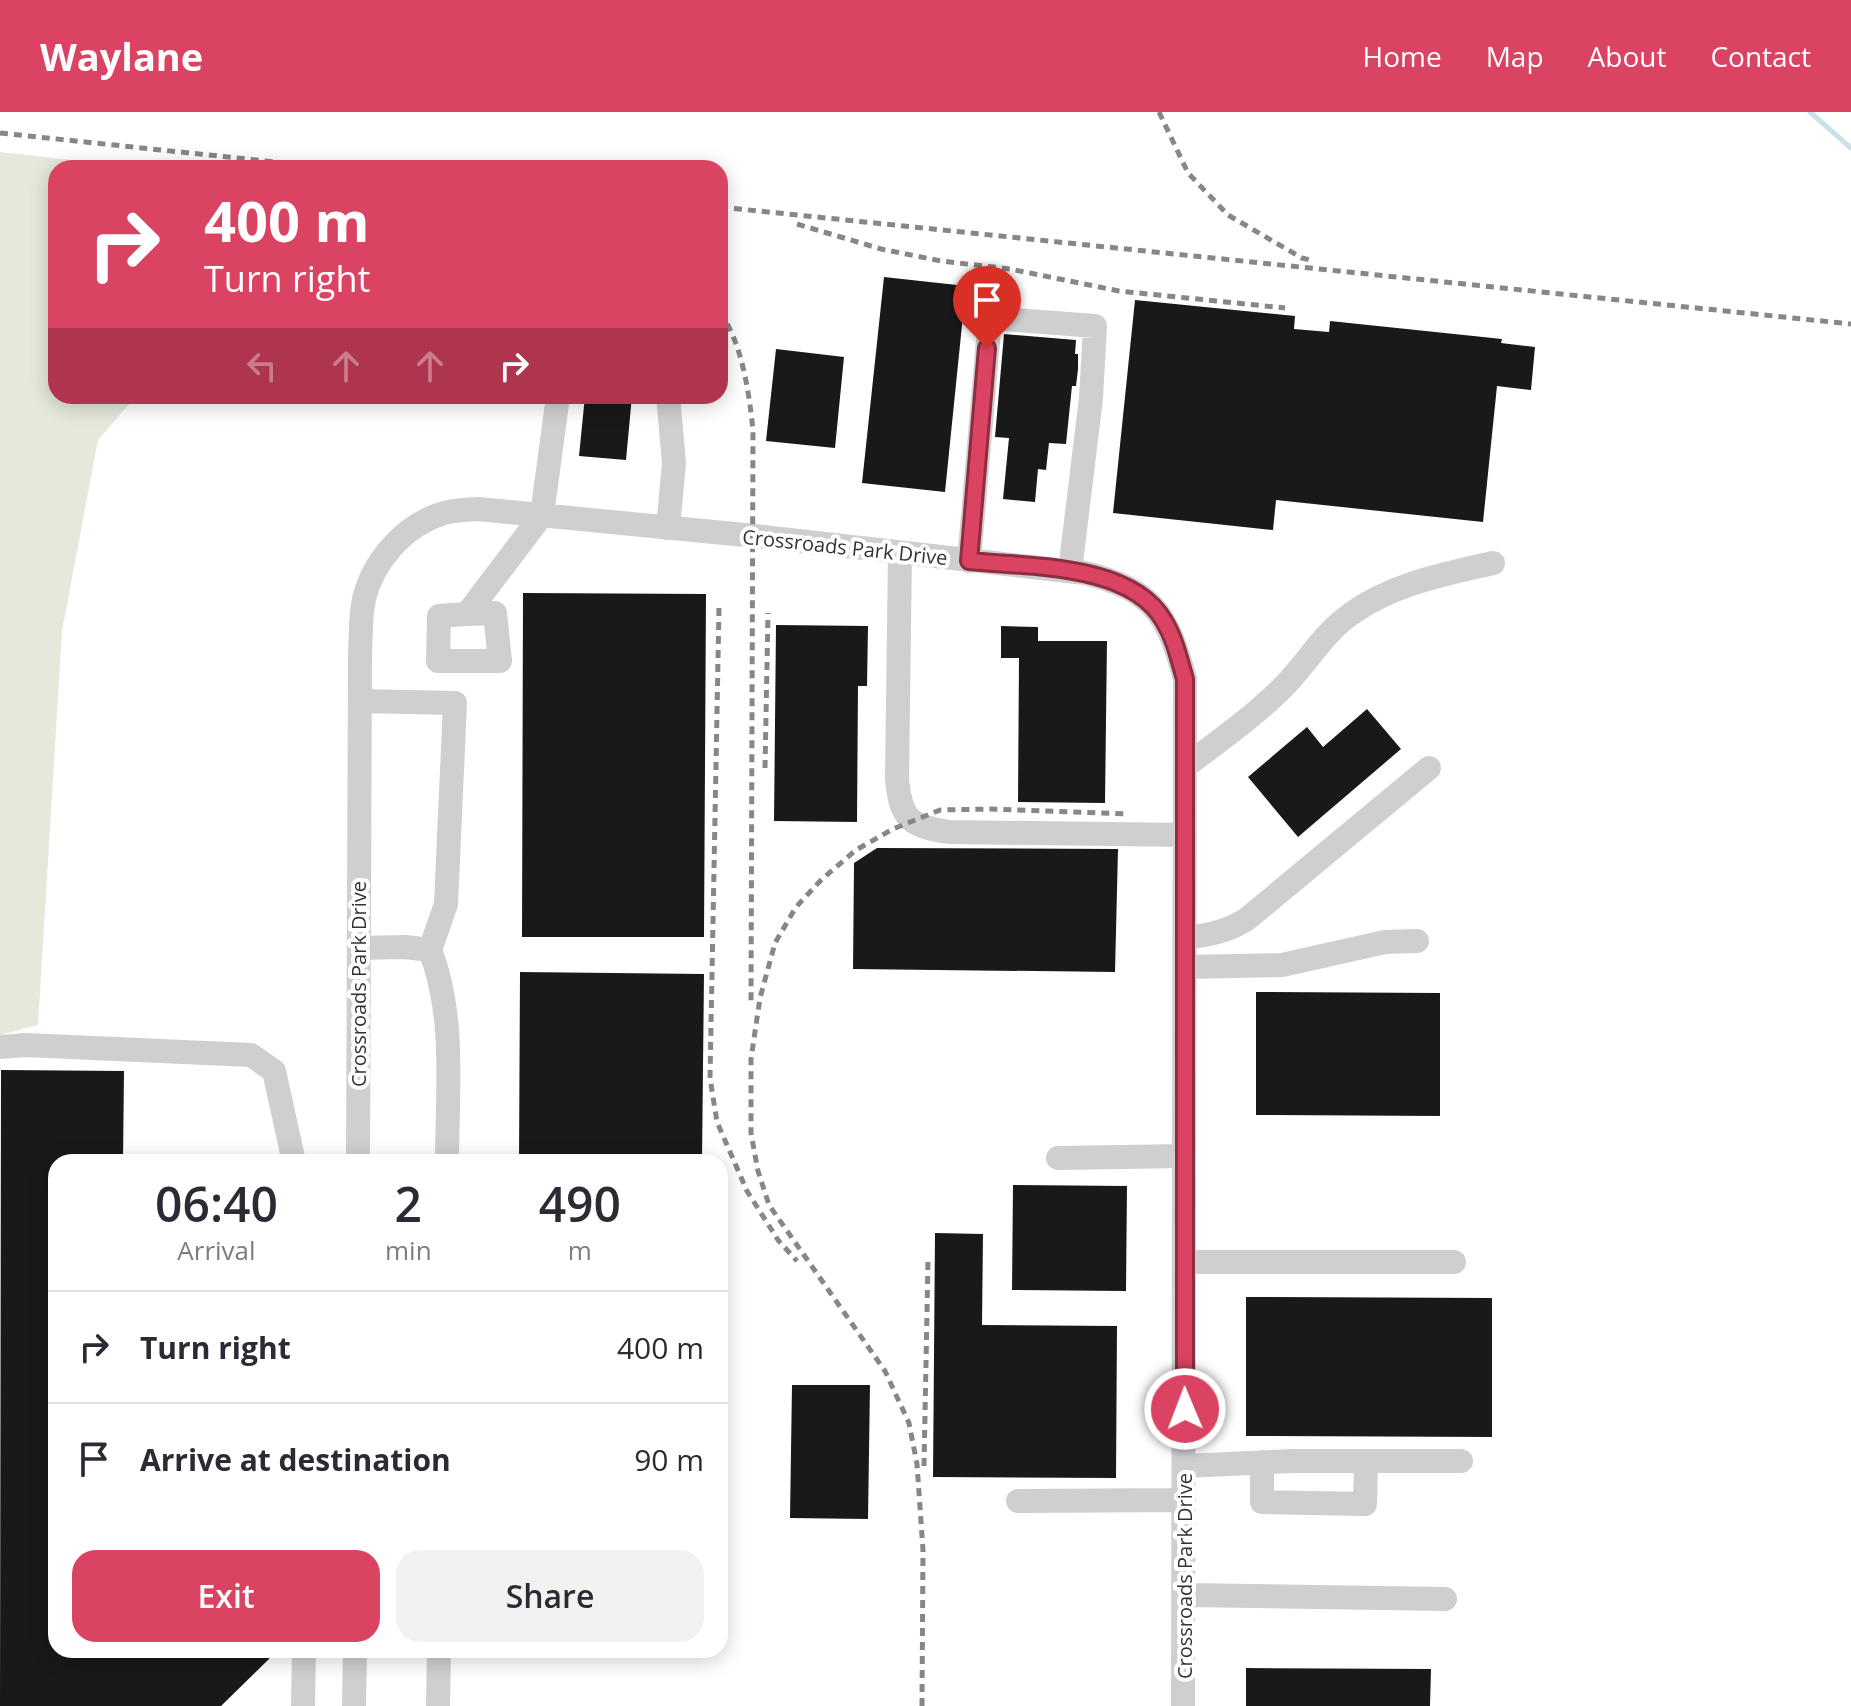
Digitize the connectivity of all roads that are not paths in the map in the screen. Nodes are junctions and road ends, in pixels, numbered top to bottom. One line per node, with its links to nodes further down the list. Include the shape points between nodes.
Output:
1 (557, 404): 3 (street)
2 (669, 404): 4 (street, via 674,463)
3 (542, 515): 4 (street, Crossroads Park Drive); 9 (street); 11 (street, Crossroads Park Drive, via 478,509 445,512 424,520 391,547 373,571 364,600)
4 (668, 528): 5 (street, Crossroads Park Drive)
5 (900, 553): 6 (street, Crossroads Park Drive); 15 (street, via 897,779 911,822 949,832)
6 (969, 561): 8 (street, Crossroads Park Drive); 8 (street, via 990,318 1095,326)
7 (1493, 563): 13 (street, via 1385,594 1350,614 1290,680)
8 (1070, 571): 13 (street, Crossroads Park Drive, via 1117,581 1144,597 1163,618 1185,679)
9 (467, 614): 10 (street, via 439,616); 10 (street, via 495,613 500,661)
10 (438, 661): 12 (street)
11 (360, 701): 12 (street); 18 (street, Crossroads Park Drive)
12 (437, 703): 19 (street, via 455,703 455,725 446,904)
13 (1186, 766): 15 (street, Crossroads Park Drive)
14 (1429, 768): 16 (street, via 1247,919 1223,931)
15 (1185, 835): 16 (street, Crossroads Park Drive)
16 (1185, 938): 20 (street, Crossroads Park Drive)
17 (1417, 941): 20 (street, via 1385,942 1282,965)
18 (359, 948): 19 (street); 23 (street, Crossroads Park Drive)
19 (430, 950): 24 (street, via 447,1024)
20 (1185, 967): 25 (street, Crossroads Park Drive)
21 (0, 1047): 22 (street, via 251,1055 274,1071)
22 (292, 1154)
23 (358, 1154)
24 (447, 1154)
25 (1184, 1156): 26 (street); 27 (street, Crossroads Park Drive)
26 (1058, 1158)
27 (1184, 1262): 28 (street); 32 (street, Crossroads Park Drive)
28 (1454, 1262)
29 (1366, 1461): 30 (street); 31 (street); 31 (street, via 1365,1504 1262,1502)
30 (1461, 1461)
31 (1262, 1462): 32 (street)
32 (1184, 1466): 33 (street, Crossroads Park Drive)
33 (1184, 1500): 34 (street); 35 (street, Crossroads Park Drive)
34 (1018, 1501)
35 (1184, 1595): 36 (street); 43 (street, Crossroads Park Drive)
36 (1445, 1599)
37 (304, 1658): 40 (street)
38 (355, 1658): 41 (street)
39 (439, 1658): 42 (street)
40 (303, 1706)
41 (354, 1706)
42 (438, 1706)
43 (1183, 1706)

